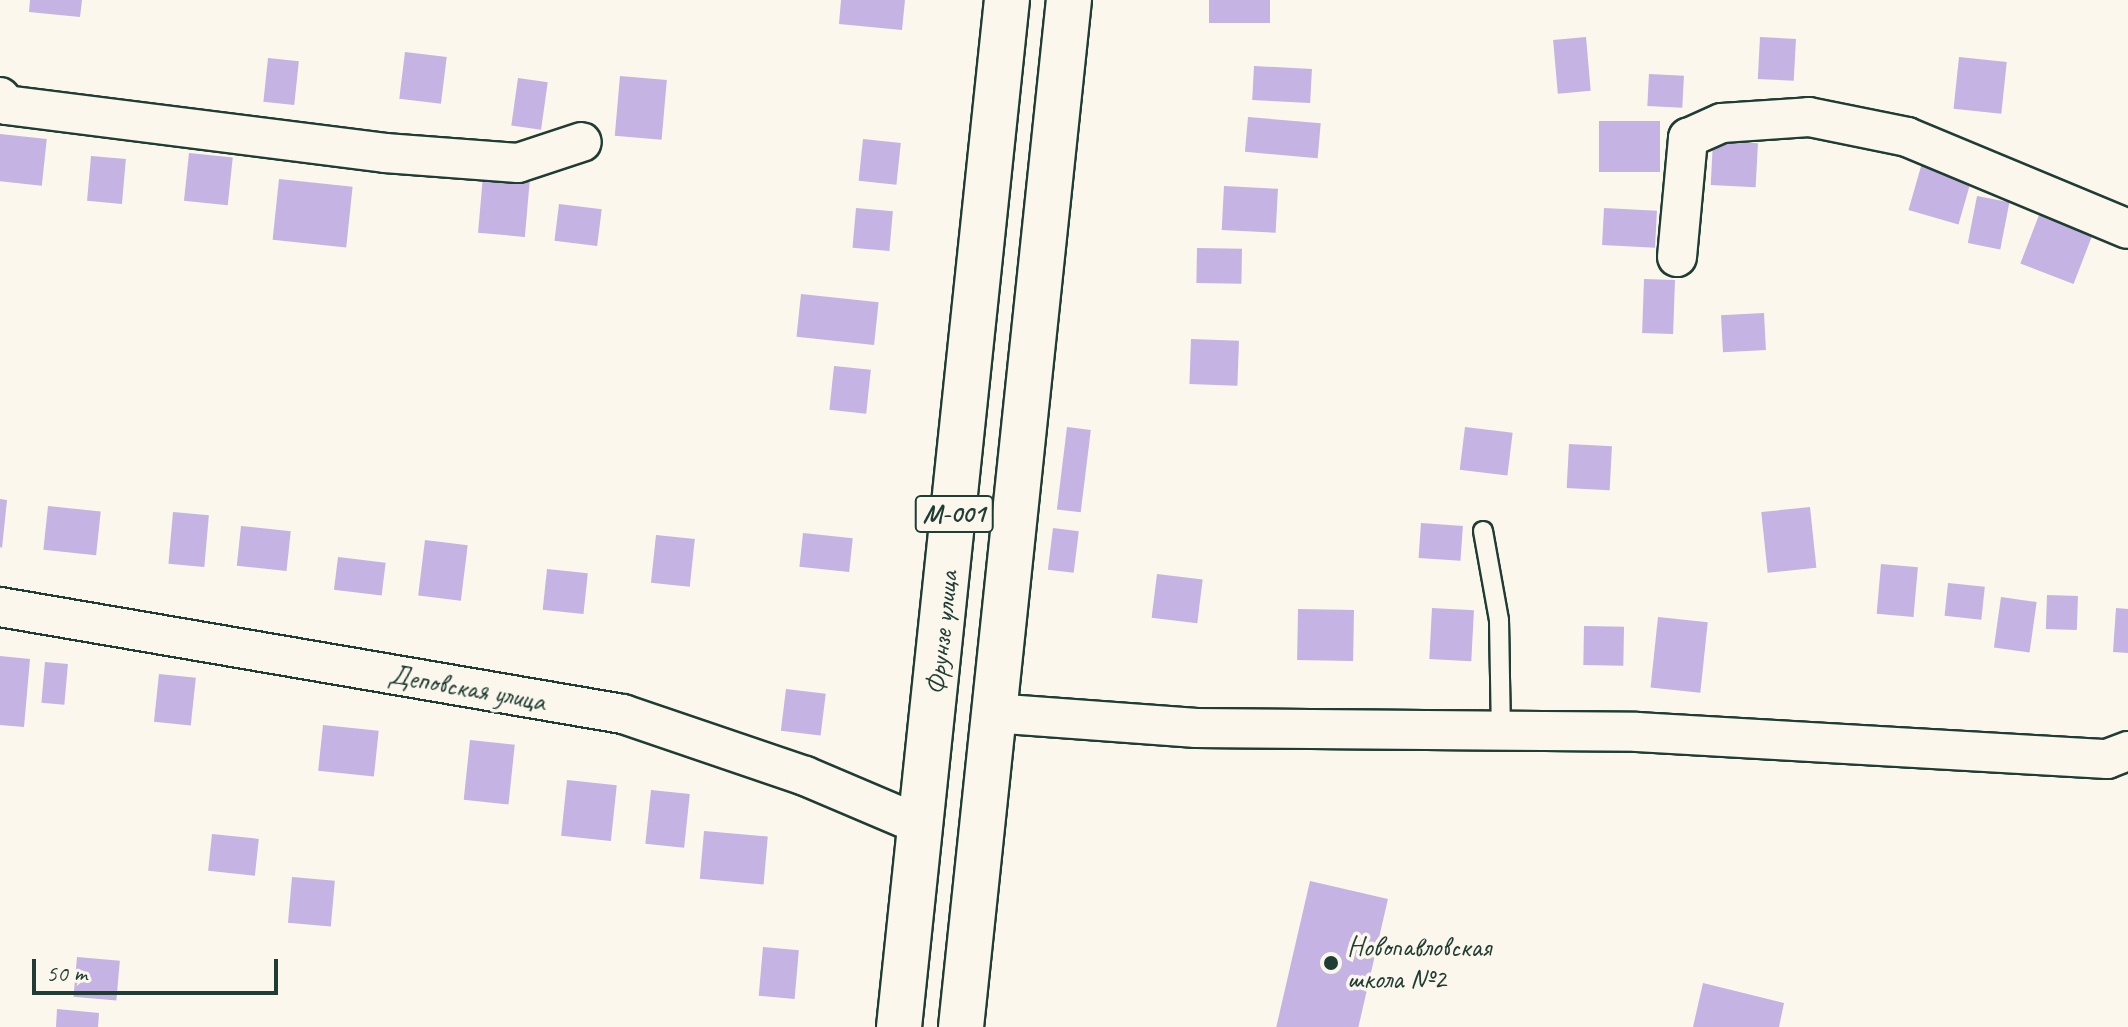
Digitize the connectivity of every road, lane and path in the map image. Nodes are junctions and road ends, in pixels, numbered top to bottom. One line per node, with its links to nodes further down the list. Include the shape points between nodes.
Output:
1 (1007, 0): 12 (main road, Фрунзе улица / M-001)
2 (1069, 0): 9 (main road, Фрунзе улица / M-001)
3 (0, 97): 4 (street, via 6,105 518,163)
4 (582, 142)
5 (2128, 229): 6 (street, via 1907,137 1809,117 1722,123 1688,138)
6 (1677, 257)
7 (1483, 531): 10 (lane, via 1499,620)
8 (0, 607): 12 (street, Деповская улица, via 623,714 805,776)
9 (992, 713): 10 (street, via 1196,728); 14 (main road, Фрунзе улица / M-001)
10 (1501, 731): 11 (street, via 1637,732 2107,759)
11 (2128, 751)
12 (918, 824): 13 (main road, Фрунзе улица / M-001)
13 (899, 1027)
14 (961, 1027)

